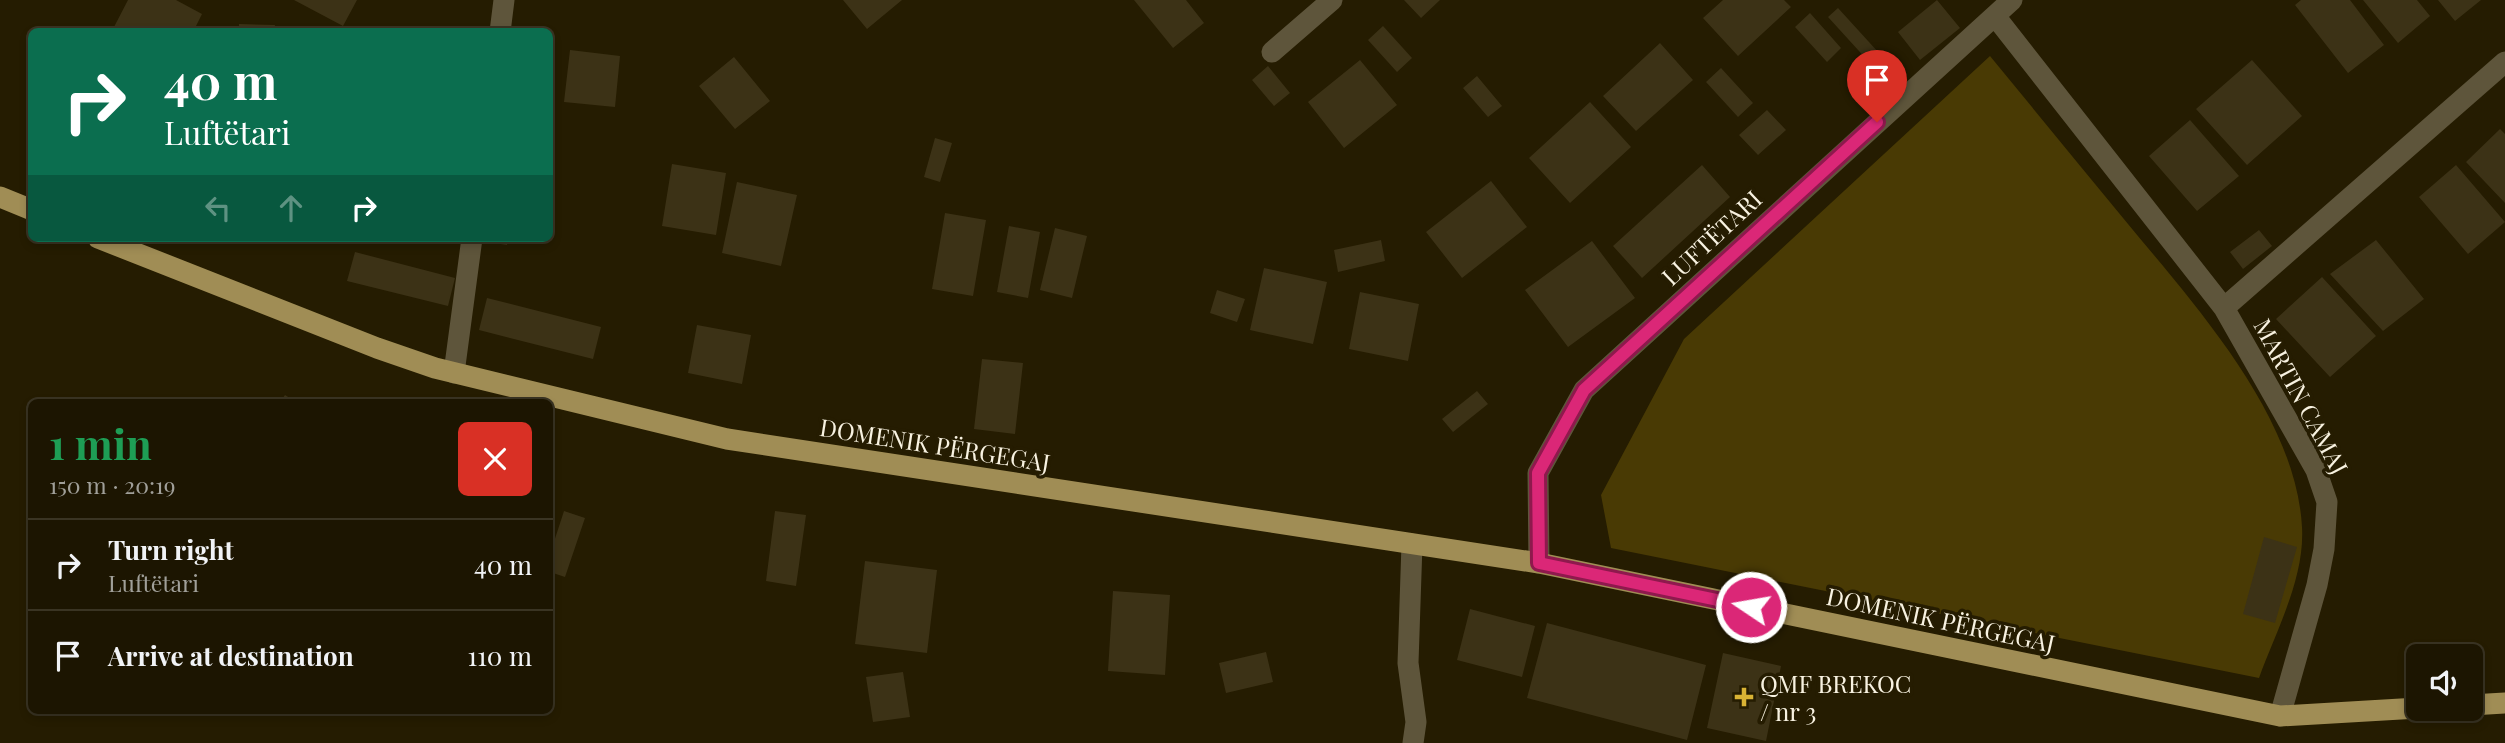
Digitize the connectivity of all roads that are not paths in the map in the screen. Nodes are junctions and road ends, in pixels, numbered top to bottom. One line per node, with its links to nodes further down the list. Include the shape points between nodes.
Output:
1 (504, 0): 5 (street)
2 (1332, 0): 6 (street)
3 (2012, 0): 4 (street, LUFTËTARI)
4 (1995, 16): 12 (street, MARTIN CAMAJ); 15 (street, LUFTËTARI, via 1584,390 1538,473)
5 (500, 28)
6 (1272, 52)
7 (2505, 62): 12 (street, MARTIN CAMAJ)
8 (0, 197): 9 (main road)
9 (28, 208)
10 (108, 242): 13 (main road, DOMENIK PËRGEGAJ, via 377,348)
11 (471, 242): 13 (street)
12 (2224, 307): 19 (street, MARTIN CAMAJ, via 2316,470 2327,502 2317,585)
13 (454, 373): 14 (main road, DOMENIK PËRGEGAJ, via 727,439)
14 (1412, 544): 15 (main road, DOMENIK PËRGEGAJ); 20 (street, via 1408,663 1416,722)
15 (1539, 563): 19 (main road, DOMENIK PËRGEGAJ)
16 (2505, 702): 17 (main road)
17 (2483, 704)
18 (2406, 709): 19 (main road, DOMENIK PËRGEGAJ)
19 (2280, 716)
20 (1413, 743)

